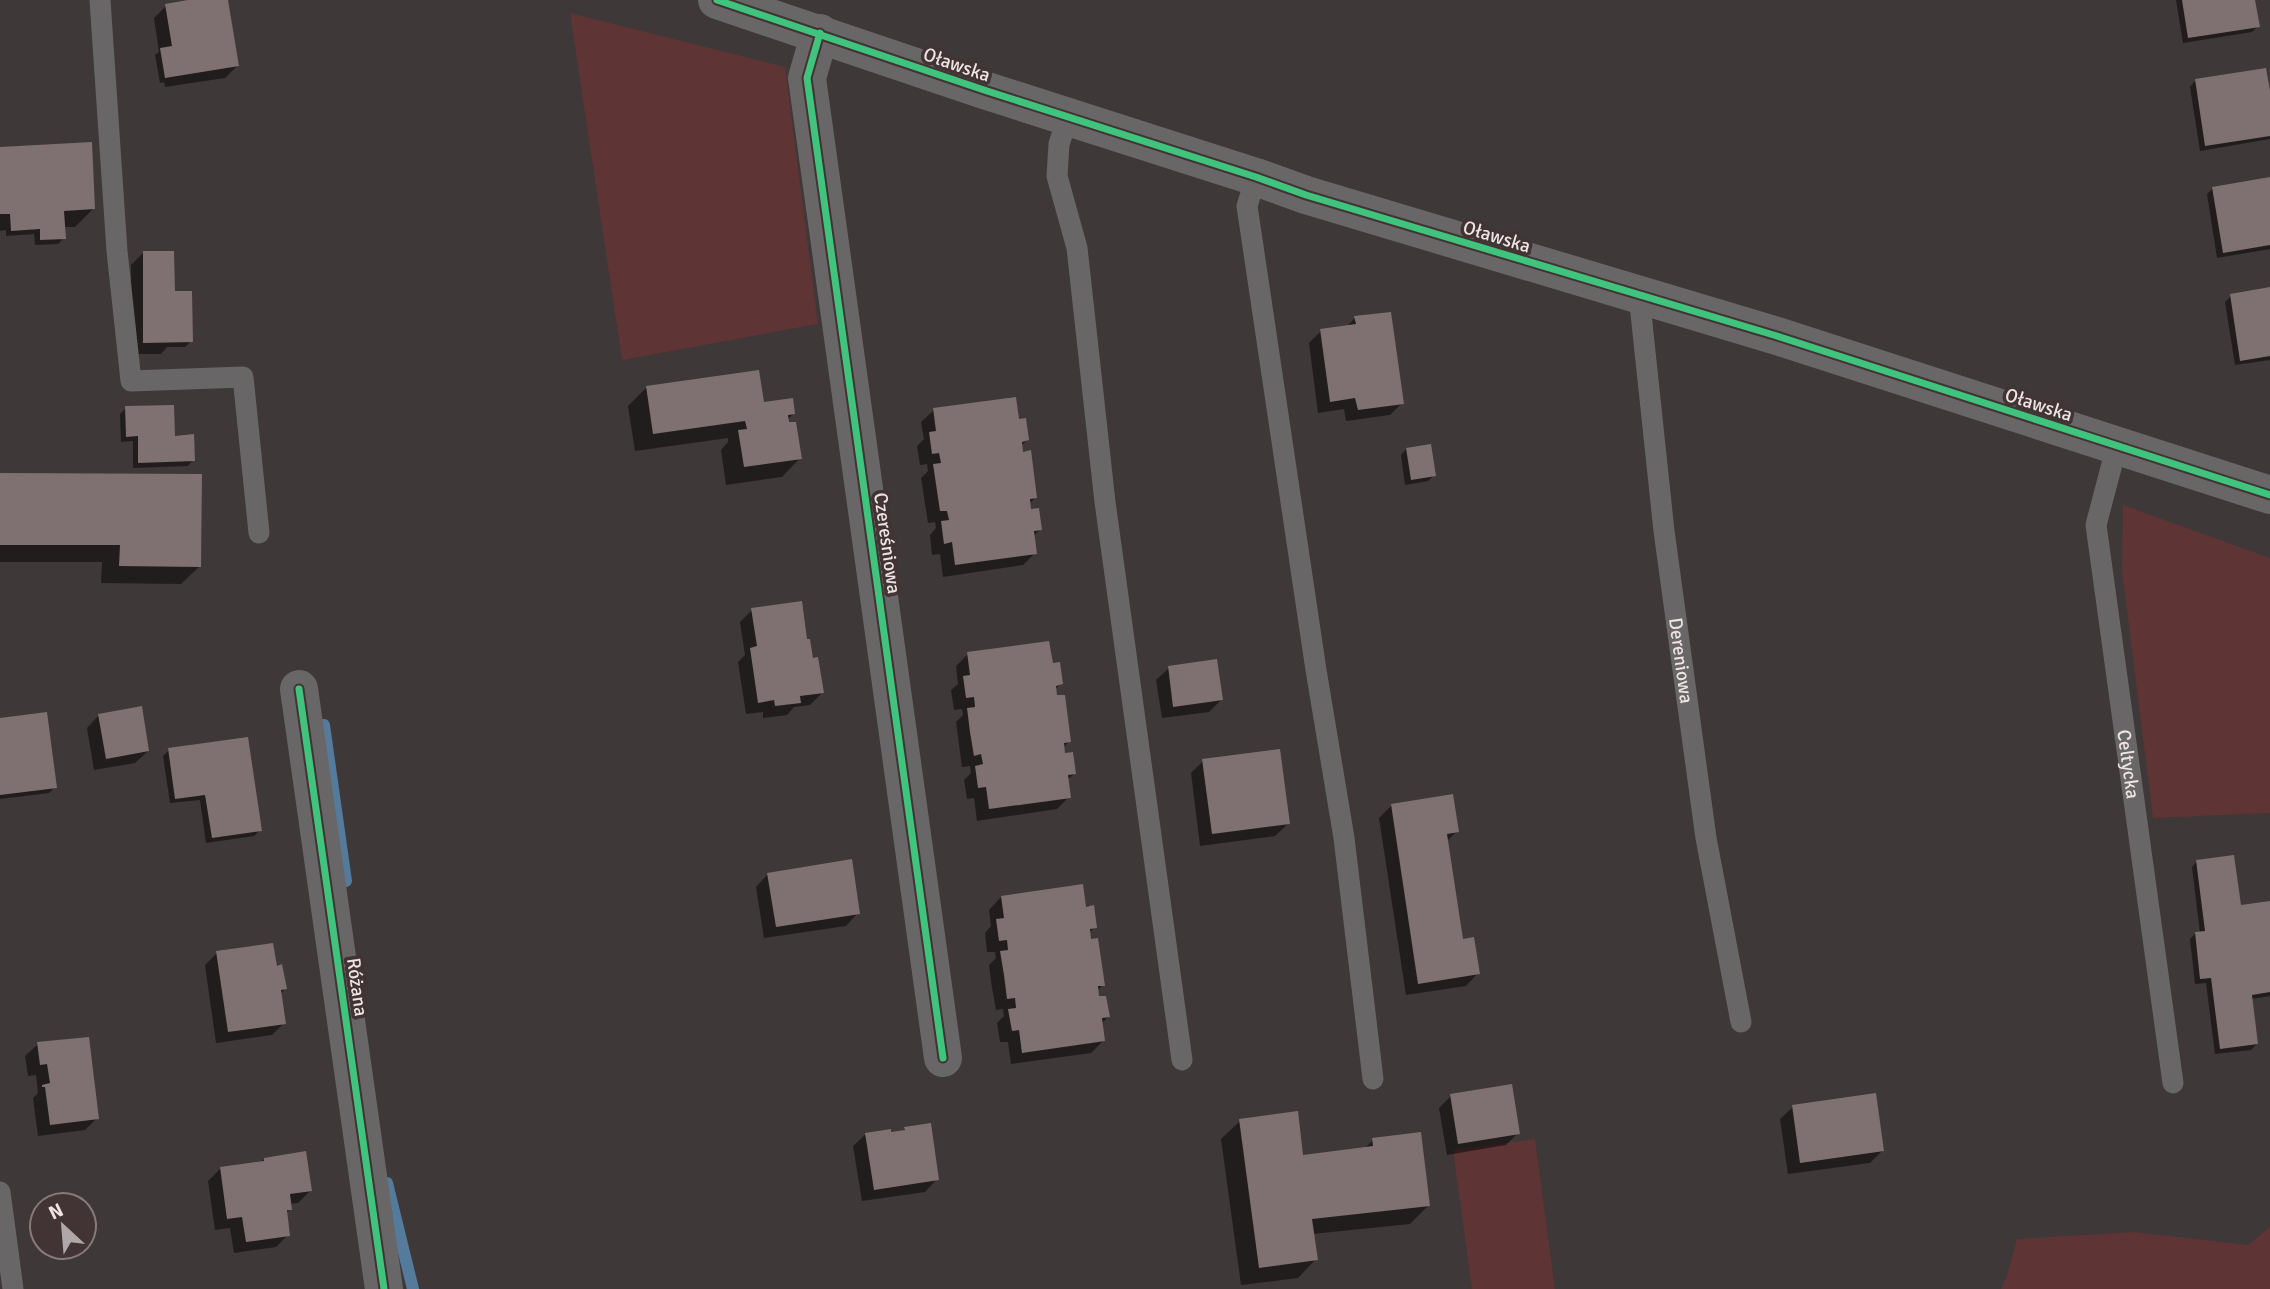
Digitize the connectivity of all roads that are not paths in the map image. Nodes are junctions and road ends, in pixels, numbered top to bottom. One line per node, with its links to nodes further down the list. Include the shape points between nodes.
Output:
1 (100, 0): 9 (lane, via 131,381 243,377)
2 (717, 0): 3 (street, Oławska)
3 (820, 33): 4 (street, Oławska); 12 (street, Czereśniowa, via 807,78)
4 (1068, 117): 5 (street, Oławska); 13 (lane, via 1059,144 1057,176 1077,248 1105,502)
5 (1256, 177): 6 (street, Oławska); 14 (lane, via 1247,206 1344,838)
6 (1639, 295): 7 (street, Oławska); 11 (lane, Dereniowa, via 1664,531 1703,811)
7 (2117, 445): 8 (street, Oławska); 15 (lane, Celtycka, via 2096,525)
8 (2270, 495)
9 (259, 533)
10 (299, 689): 18 (street, Różana)
11 (1741, 1022)
12 (943, 1058)
13 (1182, 1060)
14 (1373, 1079)
15 (2173, 1083)
16 (0, 1192): 17 (lane)
17 (13, 1289)
18 (384, 1289)

